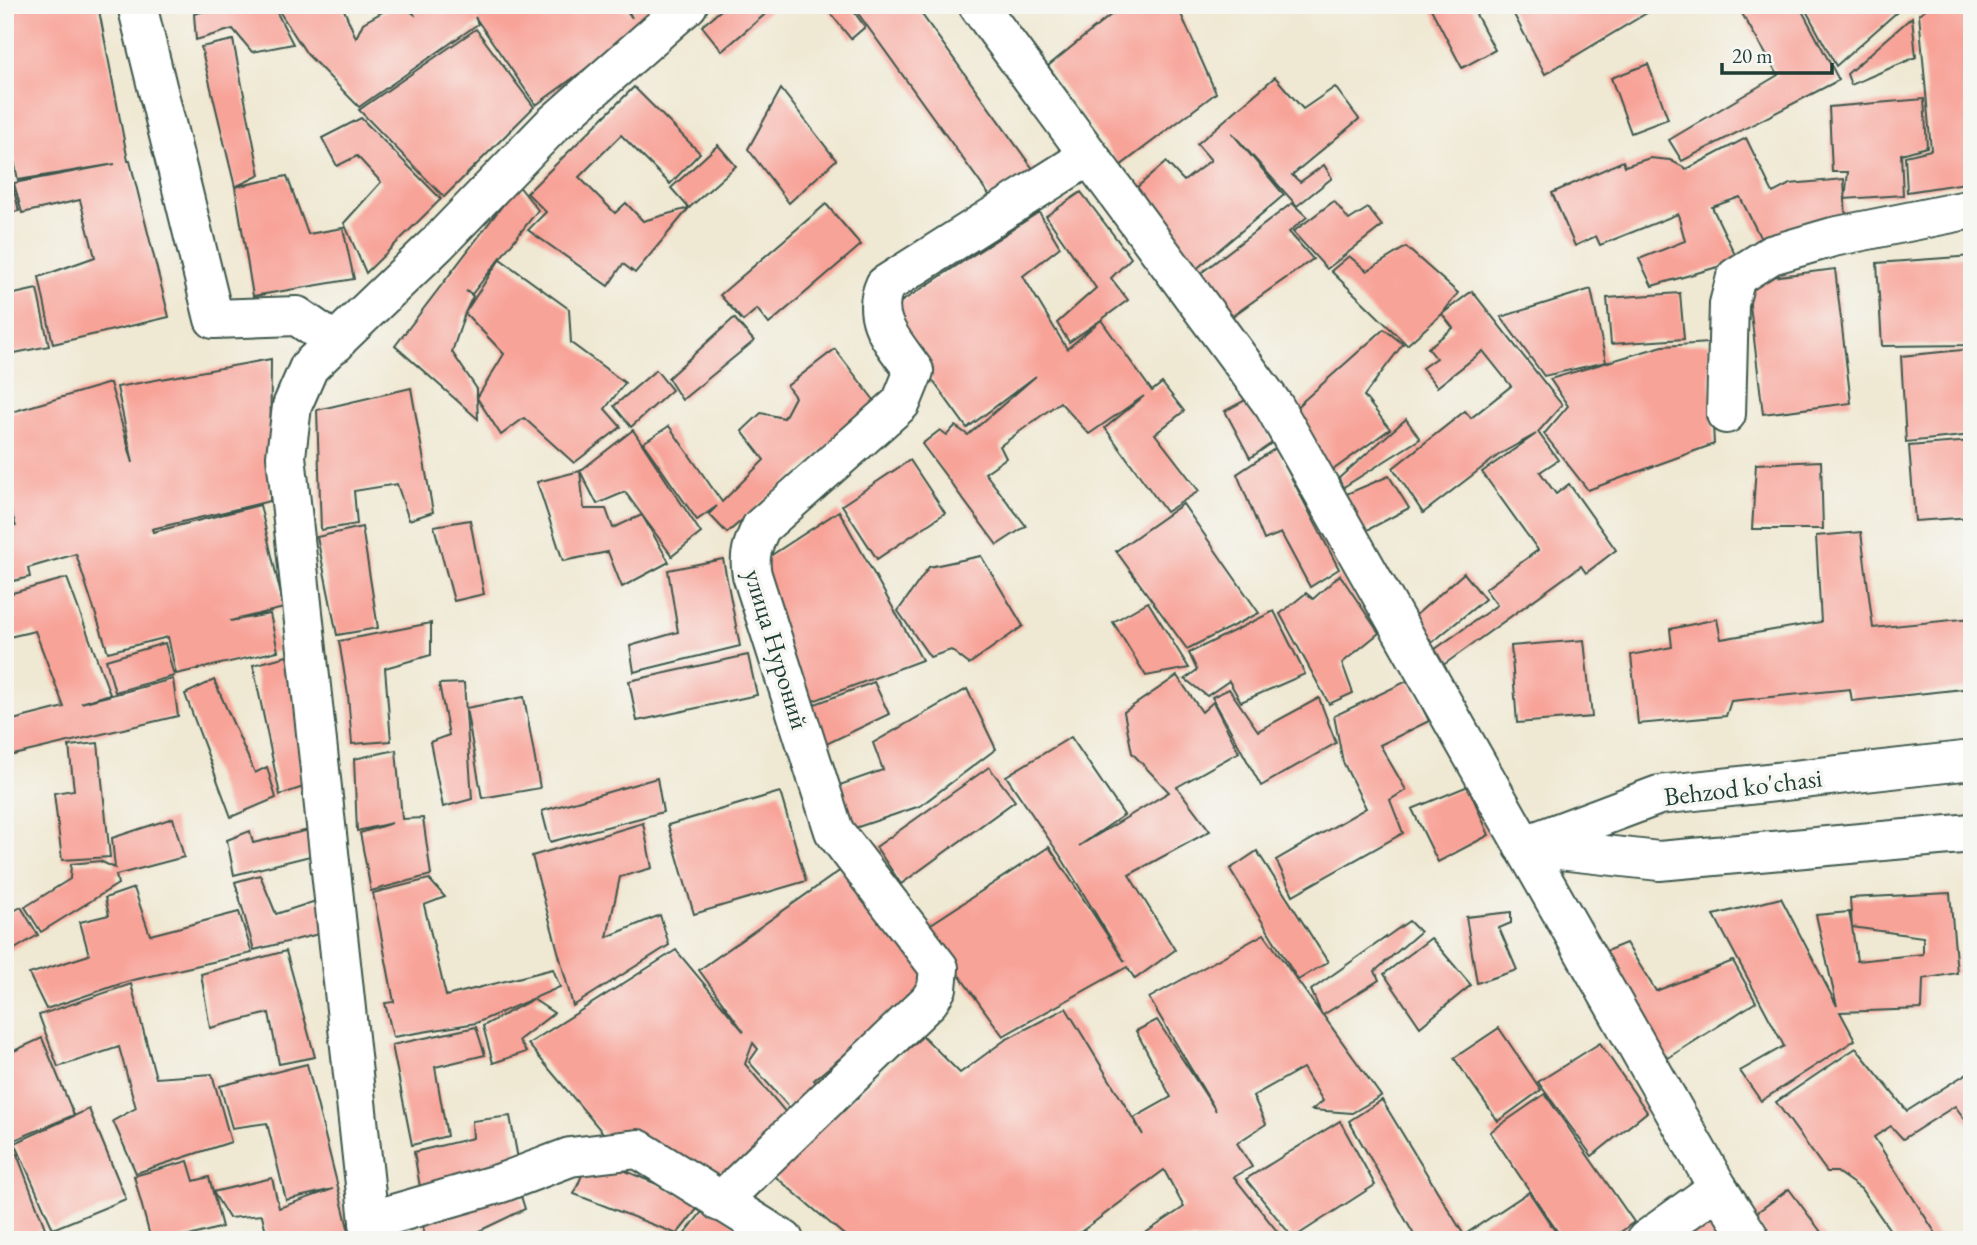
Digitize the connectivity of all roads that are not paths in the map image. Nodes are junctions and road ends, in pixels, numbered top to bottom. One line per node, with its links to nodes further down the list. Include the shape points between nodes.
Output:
1 (137, 5): 6 (street, via 214,318 297,316)
2 (688, 5): 6 (street, via 551,126)
3 (978, 5): 4 (street)
4 (1089, 156): 10 (street, via 1274,406); 12 (street, улица Нуроний, via 885,285 878,300 880,320 914,371 910,387 901,403 761,527 754,542 749,560 752,575 834,831 939,968 937,988 929,1001)
5 (1972, 209): 7 (street, via 1833,237 1771,255 1736,277 1729,304)
6 (336, 343): 13 (street, via 309,367 292,406 286,456)
7 (1726, 414)
8 (1972, 760): 10 (street, Behzod ko'chasi, via 1659,795)
9 (1972, 833): 10 (street, via 1660,861)
10 (1523, 846): 11 (street)
11 (1718, 1188): 15 (street); 16 (street)
12 (720, 1202): 13 (street, via 638,1149 570,1157); 14 (street)
13 (370, 1230)
14 (784, 1240)
15 (1646, 1240)
16 (1751, 1240)

